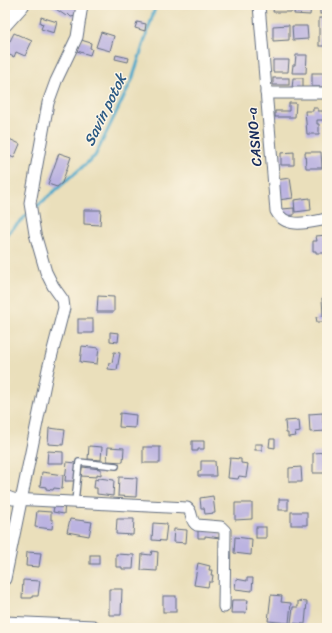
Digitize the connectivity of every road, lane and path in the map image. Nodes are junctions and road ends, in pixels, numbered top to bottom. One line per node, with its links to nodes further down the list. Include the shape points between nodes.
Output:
1 (22, 5): 4 (street)
2 (82, 5): 10 (street, via 77,37 48,103 30,203 46,272 62,296 64,304)
3 (259, 5): 5 (street, CASNO-a)
4 (5, 24)
5 (266, 92): 6 (street); 7 (street, CASNO-a, via 276,211 283,220 292,223)
6 (327, 93)
7 (327, 219)
8 (116, 466): 11 (lane, via 79,462)
9 (5, 496): 10 (street)
10 (22, 499): 11 (street); 12 (street)
11 (75, 502): 13 (street, via 187,508 194,524 223,528 226,532)
12 (5, 579)
13 (224, 607)
14 (5, 622): 15 (street)
15 (96, 628)

